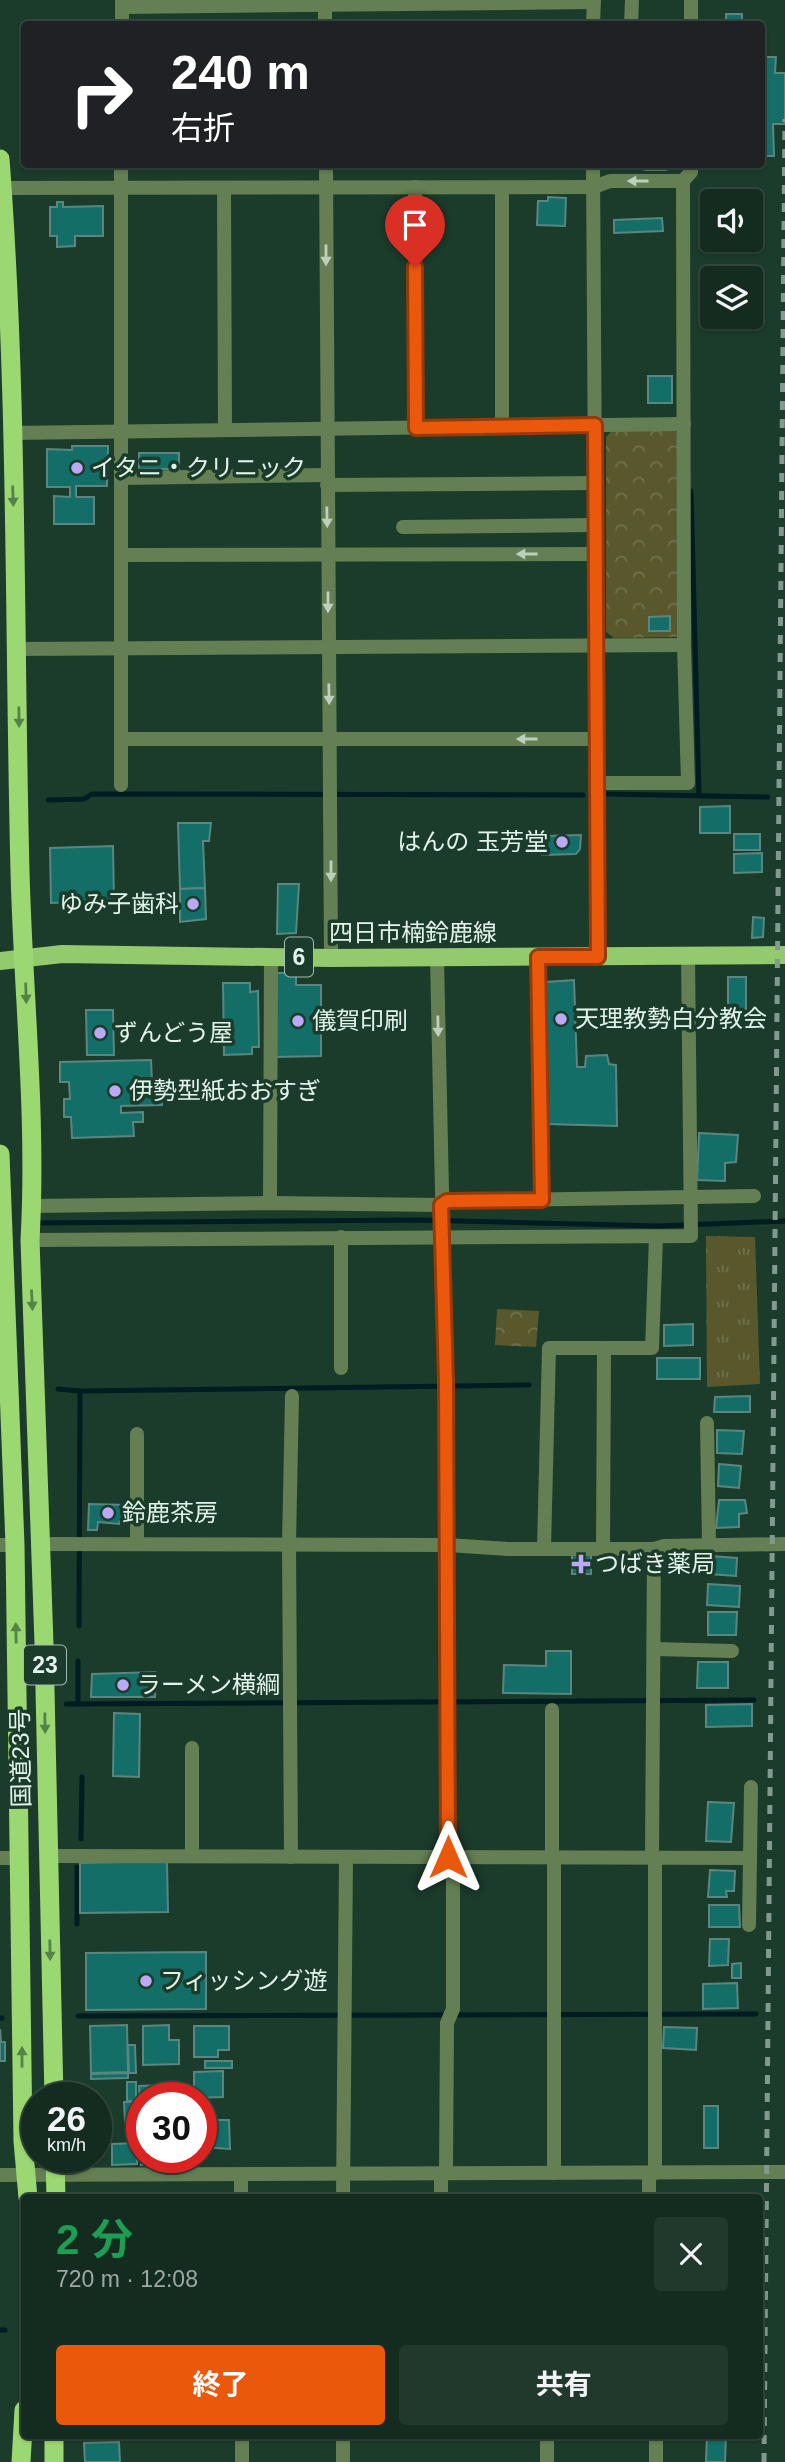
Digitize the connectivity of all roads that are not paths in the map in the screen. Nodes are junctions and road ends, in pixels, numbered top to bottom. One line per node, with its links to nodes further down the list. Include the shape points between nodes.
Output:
1 (632, 0): 9 (street)
2 (691, 0): 10 (street)
3 (325, 1): 4 (street); 5 (street); 7 (street)
4 (594, 1): 8 (street)
5 (122, 3): 6 (street)
6 (122, 21)
7 (325, 21)
8 (593, 21)
9 (631, 21)
10 (691, 21)
11 (0, 159): 21 (highway, 国道23号 / 23)
12 (121, 168): 22 (street)
13 (326, 168): 17 (street)
14 (593, 168): 20 (street)
15 (691, 168): 16 (street)
16 (683, 181): 20 (street, one-way to 20, via 610,181); 25 (street)
17 (326, 187): 18 (street); 23 (street); 30 (street, one-way to 30)
18 (415, 187): 19 (street); 28 (street)
19 (502, 187): 20 (street); 27 (street)
20 (594, 187): 26 (street)
21 (2, 188): 22 (street); 24 (highway, 国道23号 / 23)
22 (121, 188): 23 (street); 31 (street)
23 (223, 188): 29 (street)
24 (4, 333): 32 (highway, 国道23号 / 23)
25 (684, 424): 26 (street); 41 (street)
26 (595, 425): 27 (street); 35 (street)
27 (502, 426): 28 (street)
28 (416, 428): 30 (street)
29 (225, 429): 30 (street); 31 (street)
30 (327, 430): 34 (street)
31 (121, 432): 32 (street); 33 (street)
32 (11, 433): 43 (highway, 国道23号 / 23, one-way to 43)
33 (122, 478): 34 (street); 40 (street)
34 (327, 480): 35 (street); 38 (street, one-way to 38)
35 (595, 483): 36 (street)
36 (596, 525): 37 (street); 39 (street)
37 (403, 527)
38 (328, 554): 39 (street, one-way to 38); 40 (street); 45 (street, one-way to 45)
39 (595, 554): 42 (street)
40 (121, 555): 44 (street)
41 (684, 645): 42 (street); 49 (street, via 688,783)
42 (596, 646): 45 (street); 47 (street)
43 (18, 649): 44 (street); 58 (highway, 国道23号 / 23, one-way to 58)
44 (122, 649): 45 (street); 46 (street)
45 (328, 649): 48 (street, one-way to 48)
46 (121, 739): 48 (street); 50 (street)
47 (596, 739): 48 (street, one-way to 48); 49 (street)
48 (330, 740): 56 (street, one-way to 56)
49 (596, 784): 55 (street)
50 (121, 785)
51 (785, 955): 52 (main road, 四日市楠鈴鹿線 / 6)
52 (688, 956): 55 (main road, 四日市楠鈴鹿線 / 6); 63 (street)
53 (271, 957): 56 (main road, 四日市楠鈴鹿線 / 6); 58 (main road, 四日市楠鈴鹿線 / 6, via 62,954); 64 (street)
54 (538, 957): 55 (main road, 四日市楠鈴鹿線 / 6); 57 (main road, 四日市楠鈴鹿線 / 6); 62 (street)
55 (598, 957)
56 (331, 958): 57 (main road, 四日市楠鈴鹿線 / 6)
57 (437, 958): 65 (street, one-way to 65)
58 (24, 960): 59 (main road, 四日市楠鈴鹿線 / 6); 66 (highway, 国道23号 / 23, one-way to 66)
59 (0, 961)
60 (0, 1154): 67 (highway, 国道23号 / 23)
61 (754, 1196): 63 (street)
62 (542, 1200): 63 (street); 65 (street, via 447,1201)
63 (692, 1202): 71 (street, via 691,1236)
64 (270, 1203): 65 (street); 66 (street)
65 (441, 1205): 70 (street)
66 (30, 1206): 68 (highway, 国道23号 / 23)
67 (2, 1210): 72 (highway, 国道23号 / 23)
68 (30, 1236): 69 (street); 78 (highway, 国道23号 / 23, one-way to 78)
69 (341, 1237): 70 (street); 74 (street)
70 (441, 1237): 71 (street); 83 (street)
71 (656, 1237): 73 (street, via 652,1348)
72 (1, 1238): 81 (highway, 国道23号 / 23)
73 (604, 1348): 85 (street, via 549,1348); 86 (street)
74 (341, 1368)
75 (292, 1396): 79 (street)
76 (707, 1423): 84 (street)
77 (137, 1434): 82 (street)
78 (41, 1544): 82 (street); 93 (highway, 国道23号 / 23, one-way to 93)
79 (289, 1544): 82 (street); 83 (street); 95 (street)
80 (785, 1544): 84 (street)
81 (7, 1545): 97 (highway, 国道23号 / 23, one-way to 81)
82 (137, 1545)
83 (448, 1545): 85 (street); 99 (street)
84 (709, 1545): 87 (street)
85 (544, 1548): 86 (street)
86 (604, 1548): 87 (street)
87 (654, 1549): 88 (street)
88 (655, 1649): 89 (street); 100 (street)
89 (732, 1651)
90 (552, 1710): 102 (street)
91 (192, 1748): 94 (street)
92 (751, 1787): 101 (street)
93 (47, 1856): 94 (street); 104 (highway, 国道23号 / 23, one-way to 104)
94 (192, 1856): 95 (street)
95 (291, 1857): 98 (street)
96 (0, 1858): 97 (street)
97 (21, 1858): 114 (highway, 国道23号 / 23, one-way to 97)
98 (346, 1858): 99 (street); 115 (street)
99 (450, 1858): 102 (street); 112 (street)
100 (654, 1858): 101 (street); 102 (street); 110 (street)
101 (750, 1858): 103 (street)
102 (553, 1859): 109 (street)
103 (749, 1925)
104 (54, 2082)
105 (112, 2169): 111 (street)
106 (785, 2172): 110 (street)
107 (34, 2173): 114 (street)
108 (55, 2173): 117 (highway)
109 (554, 2173): 110 (street); 112 (street)
110 (652, 2173): 121 (street)
111 (241, 2174): 115 (street); 118 (street)
112 (443, 2174): 115 (street); 120 (street)
113 (0, 2175): 114 (street)
114 (27, 2175): 116 (highway, 国道23号 / 23)
115 (343, 2176): 119 (street)
116 (27, 2194)
117 (56, 2194)
118 (241, 2194)
119 (343, 2194)
120 (441, 2194)
121 (649, 2194)
122 (22, 2439): 128 (highway)
123 (54, 2439): 129 (highway)
124 (242, 2439): 130 (street)
125 (343, 2439): 131 (street)
126 (547, 2439): 132 (street)
127 (656, 2439): 133 (street)
128 (21, 2462)
129 (54, 2462)
130 (242, 2462)
131 (343, 2462)
132 (547, 2462)
133 (656, 2462)

